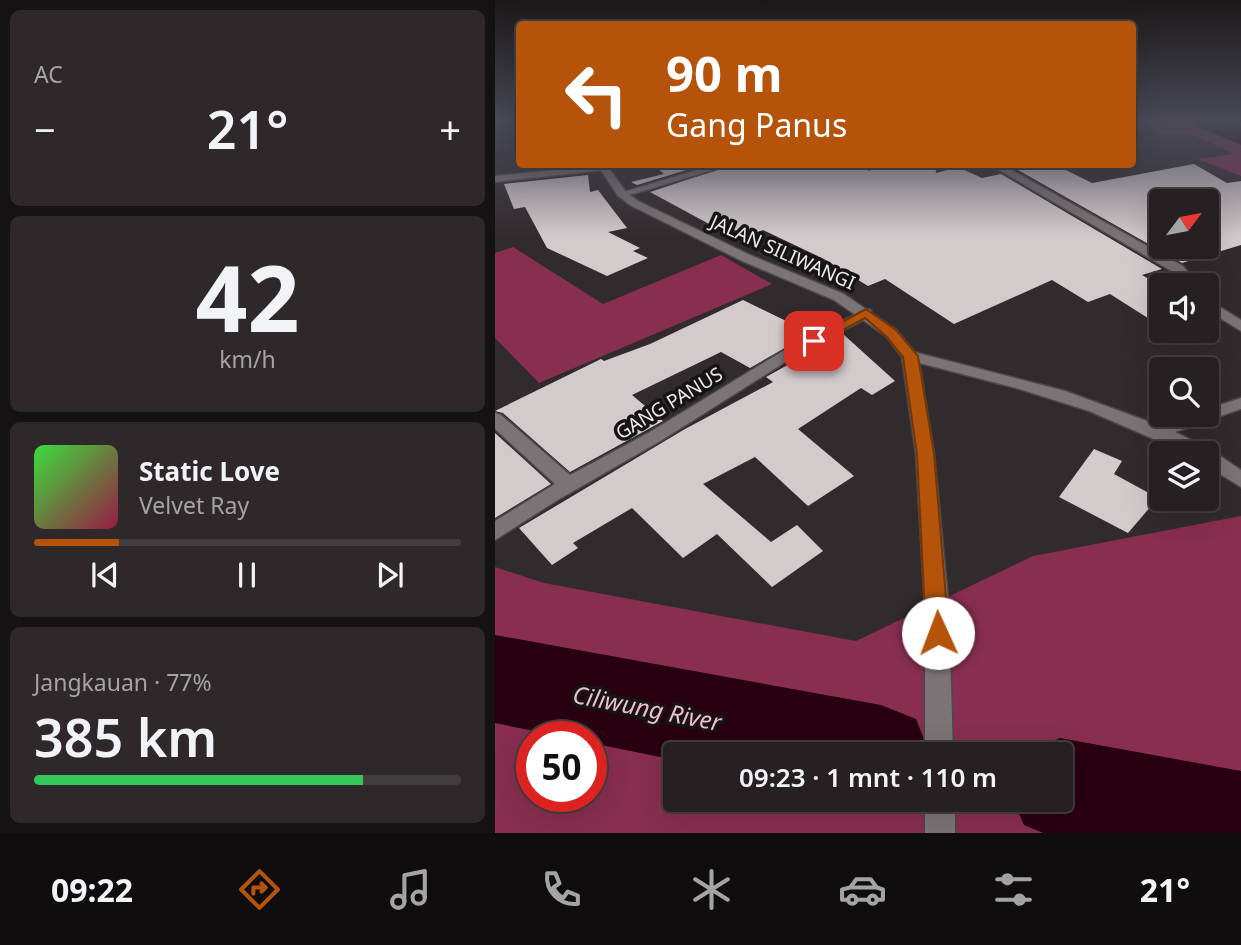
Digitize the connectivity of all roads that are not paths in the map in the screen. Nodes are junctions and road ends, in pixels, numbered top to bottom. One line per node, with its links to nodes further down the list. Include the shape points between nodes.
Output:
1 (586, 168): 5 (street)
2 (603, 168): 6 (street, JALAN SILIWANGI)
3 (714, 168): 6 (street)
4 (1000, 168): 7 (street)
5 (495, 179)
6 (622, 194): 9 (street, JALAN SILIWANGI, via 654,214)
7 (1181, 273)
8 (1219, 311): 10 (street)
9 (866, 313): 11 (street, JALAN SILIWANGI); 20 (street, GANG PANUS, via 793,351)
10 (1241, 327)
11 (910, 356): 16 (street, via 1021,383); 22 (street, via 925,454 937,609)
12 (1241, 403): 13 (street)
13 (1219, 411)
14 (495, 419): 20 (street)
15 (1172, 427): 16 (street)
16 (1160, 431): 17 (street)
17 (1179, 441)
18 (1219, 465): 19 (street)
19 (1241, 480)
20 (570, 486): 21 (street, GANG PANUS)
21 (495, 532)
22 (939, 742)
23 (940, 812): 24 (street)
24 (940, 833)

